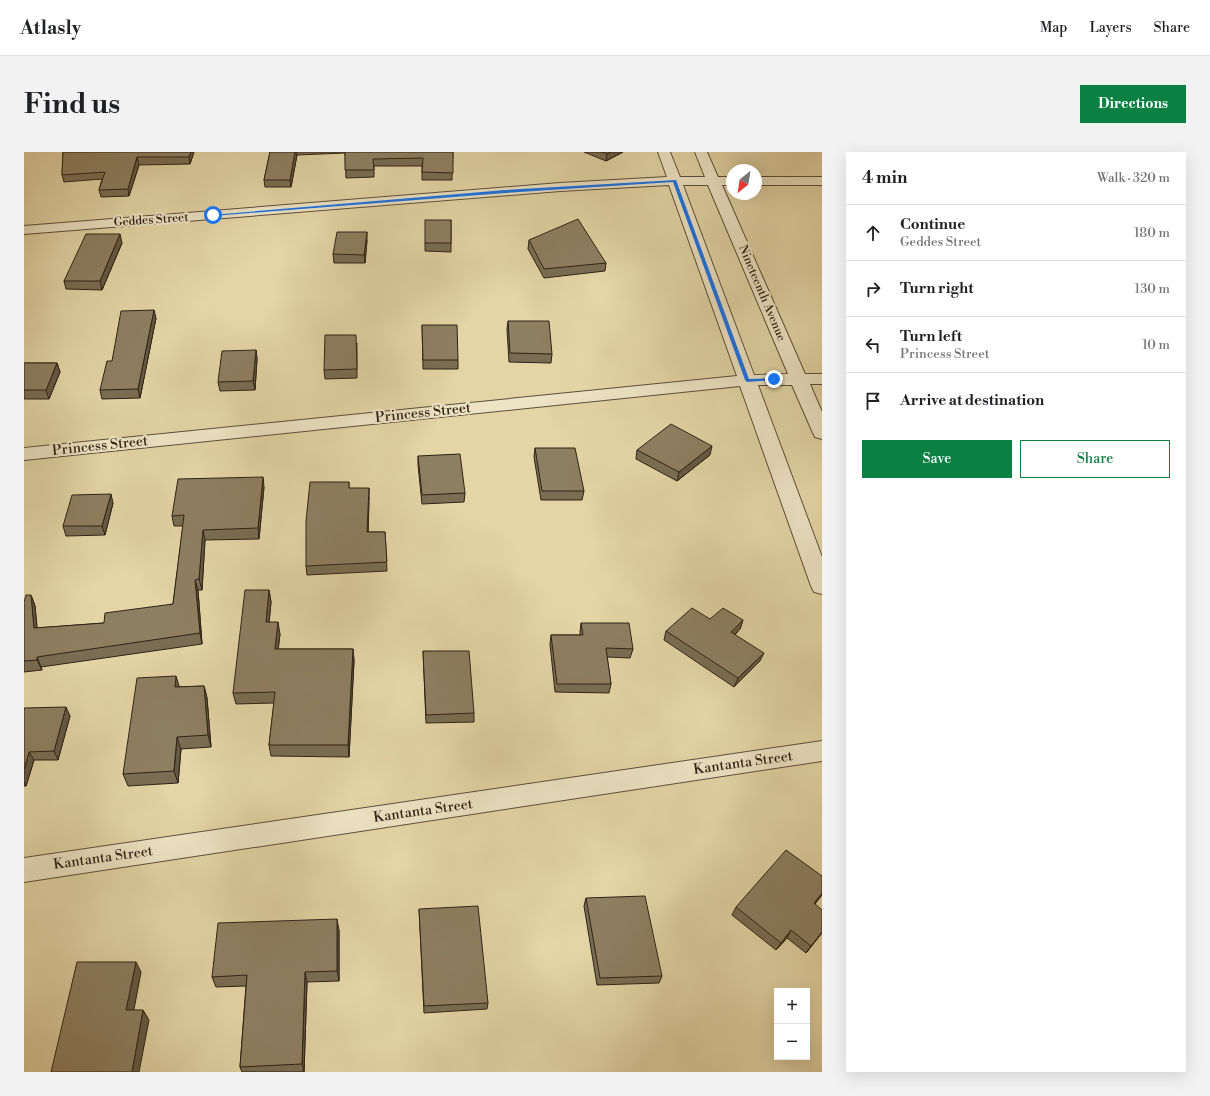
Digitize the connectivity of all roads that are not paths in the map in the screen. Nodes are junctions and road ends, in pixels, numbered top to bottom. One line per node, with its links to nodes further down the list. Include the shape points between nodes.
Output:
1 (664, 152): 4 (street)
2 (701, 152): 3 (street, Nineteenth Avenue)
3 (714, 180): 4 (street, Geddes Street); 5 (street, Geddes Street); 9 (street, Nineteenth Avenue)
4 (675, 181): 8 (street, Geddes Street, via 505,191); 11 (street)
5 (726, 181)
6 (762, 181): 7 (street)
7 (822, 181)
8 (24, 230)
9 (799, 379): 10 (street, Princess Street); 11 (street, Princess Street); 12 (street, Nineteenth Avenue)
10 (822, 379)
11 (747, 380): 13 (street, Princess Street); 14 (street)
12 (822, 433)
13 (24, 454)
14 (822, 586)
15 (822, 752): 16 (street, Kantanta Street)
16 (24, 870)

